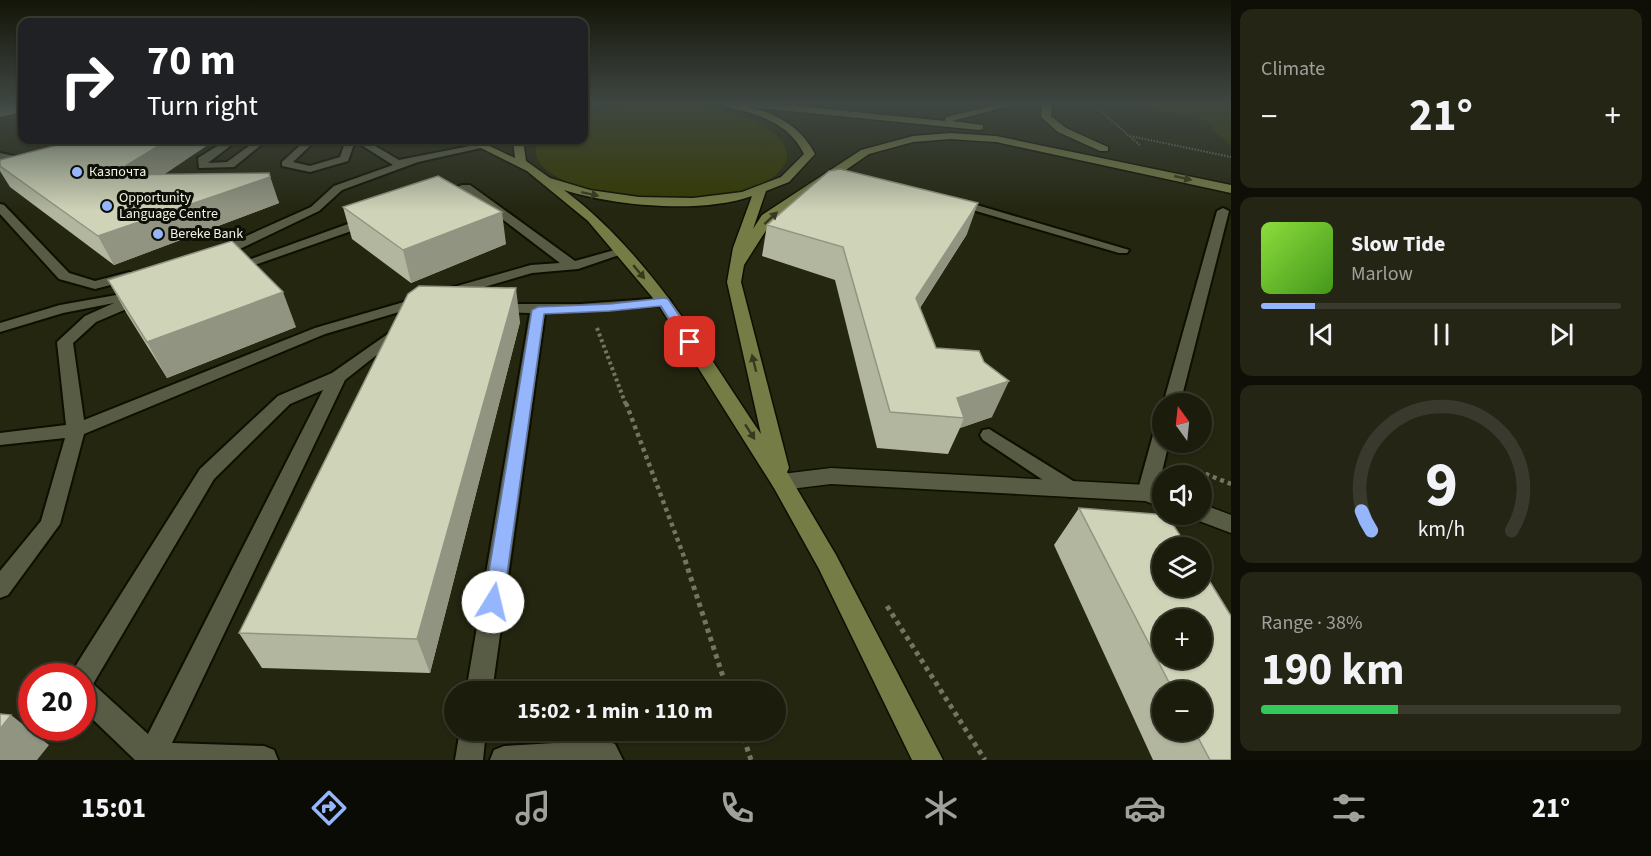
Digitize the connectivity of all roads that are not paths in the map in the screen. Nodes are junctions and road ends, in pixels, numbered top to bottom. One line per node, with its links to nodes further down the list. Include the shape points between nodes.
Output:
1 (804, 139): 22 (main road, via 810,154 804,166)
2 (889, 139): 15 (main road)
3 (911, 139): 15 (main road, one-way to 3)
4 (998, 139): 23 (main road, one-way to 23)
5 (1058, 139): 6 (main road, via 1108,150)
6 (1084, 139)
7 (227, 144): 8 (lane, via 202,160 203,166 230,165)
8 (257, 144)
9 (307, 144): 10 (lane, via 286,164 310,169 344,159)
10 (349, 144)
11 (366, 144): 17 (lane, via 397,163)
12 (480, 144): 14 (main road)
13 (516, 144): 20 (main road, via 518,157)
14 (485, 146): 17 (lane); 20 (main road)
15 (865, 152): 22 (main road); 32 (main road, one-way to 15, via 767,218 846,171)
16 (0, 156): 19 (lane, via 34,158)
17 (414, 161): 31 (lane, via 338,188 315,209)
18 (1174, 164): 21 (main road)
19 (0, 168)
20 (532, 172): 22 (main road, one-way to 22, via 576,191 619,200 691,202); 30 (main road, via 593,218)
21 (1231, 176)
22 (765, 189): 32 (main road)
23 (1231, 189)
24 (942, 198): 29 (lane)
25 (422, 202): 33 (lane, via 466,187)
26 (0, 207): 34 (lane, via 64,276 95,285)
27 (1223, 211): 42 (lane)
28 (389, 214): 35 (lane)
29 (1123, 250)
30 (622, 252): 33 (lane); 36 (main road, one-way to 36)
31 (210, 257)
32 (737, 265): 46 (main road, one-way to 32, via 734,282)
33 (573, 266): 43 (lane, via 531,269 320,331)
34 (140, 273)
35 (213, 275)
36 (664, 302): 39 (lane); 46 (main road, one-way to 46)
37 (479, 306): 39 (lane)
38 (435, 310): 41 (lane, via 423,312)
39 (538, 310): 53 (lane)
40 (0, 328): 43 (lane, via 88,302 158,294 101,312 79,325 65,342)
41 (338, 376): 52 (lane, via 284,400 207,474); 56 (lane)
42 (1174, 393)
43 (76, 430): 45 (lane); 51 (lane, via 50,524)
44 (989, 435): 47 (lane)
45 (0, 439)
46 (782, 482): 47 (street, via 831,476); 61 (main road, via 828,562)
47 (1071, 489): 48 (street)
48 (1152, 496)
49 (1212, 517): 50 (street)
50 (1231, 524)
51 (0, 588)
52 (92, 663)
53 (481, 681)
54 (96, 705): 56 (lane)
55 (472, 741): 58 (lane)
56 (151, 758): 57 (lane)
57 (264, 760)
58 (469, 760)
59 (504, 760): 60 (lane, via 605,754)
60 (609, 760)
61 (928, 760)

